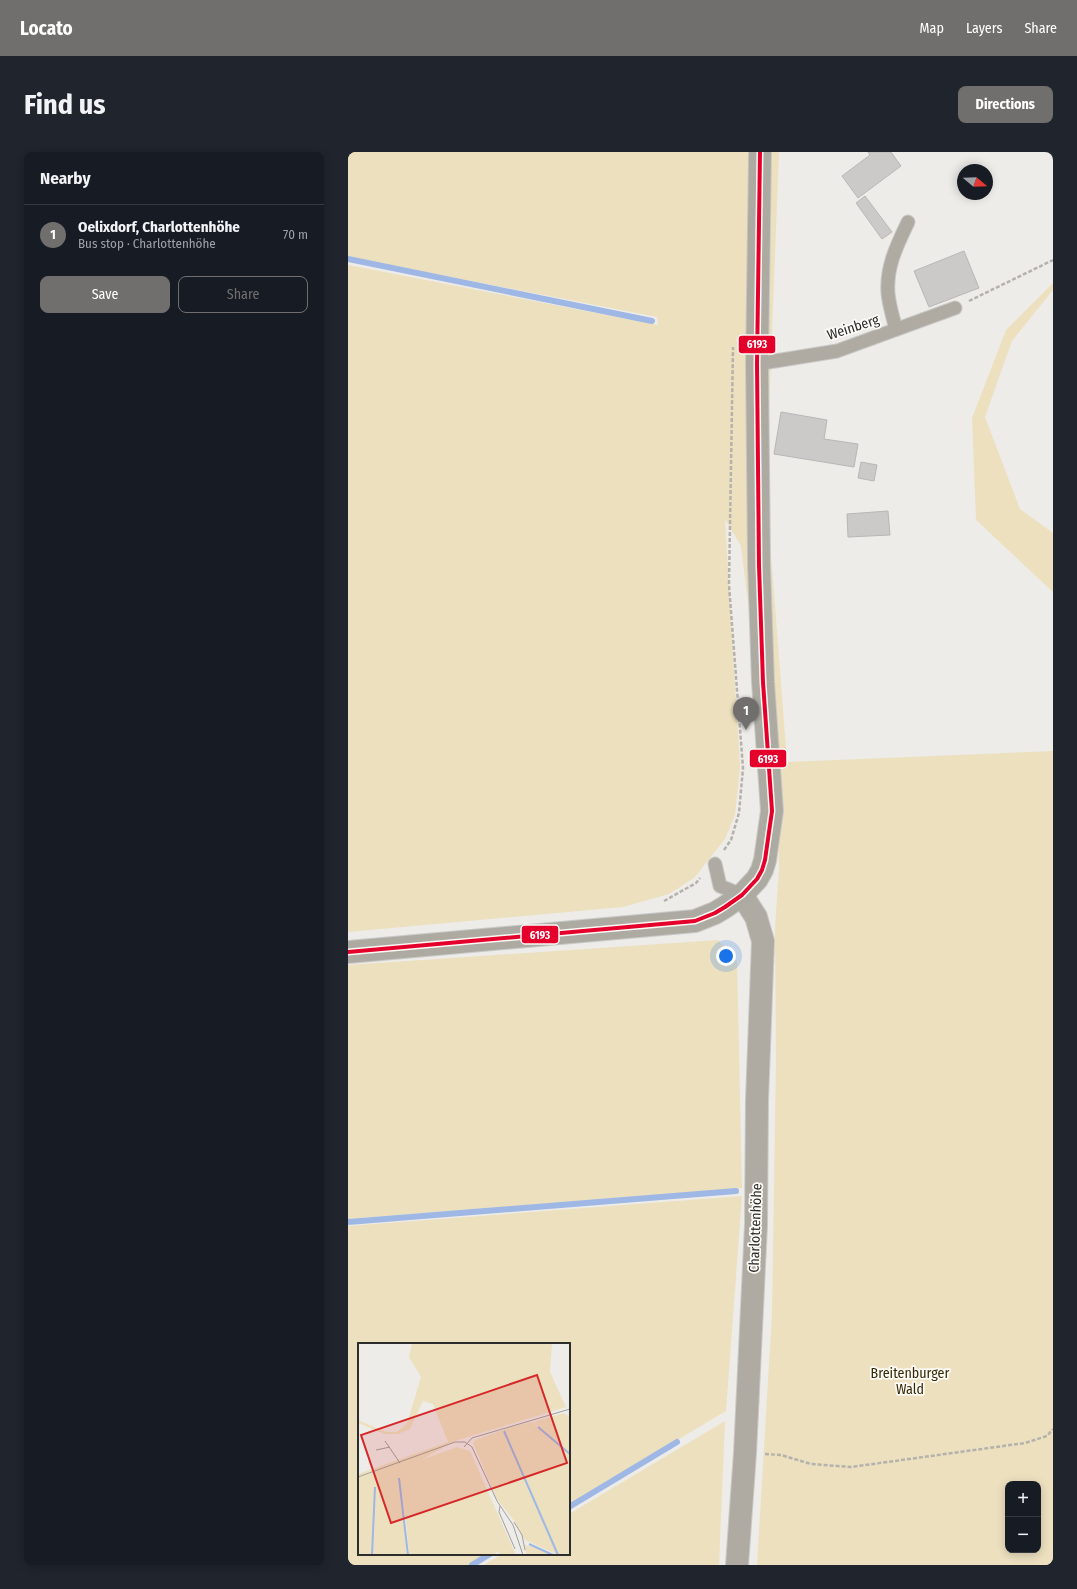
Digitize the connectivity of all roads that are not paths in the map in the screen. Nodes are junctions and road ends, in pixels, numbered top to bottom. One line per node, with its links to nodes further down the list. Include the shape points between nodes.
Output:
1 (760, 152): 5 (main road)
2 (908, 222): 4 (lane, via 895,248 888,271 888,294)
3 (955, 308): 4 (lane, Weinberg)
4 (896, 329): 5 (lane, Weinberg, via 837,351)
5 (757, 364): 7 (main road, via 759,566 763,682 772,811 762,870)
6 (715, 864): 7 (lane, via 720,886)
7 (742, 895): 8 (main road, via 715,913 695,921); 9 (street, Charlottenhöhe, via 756,917 763,941 757,1100 756,1225)
8 (348, 952)
9 (737, 1565)

